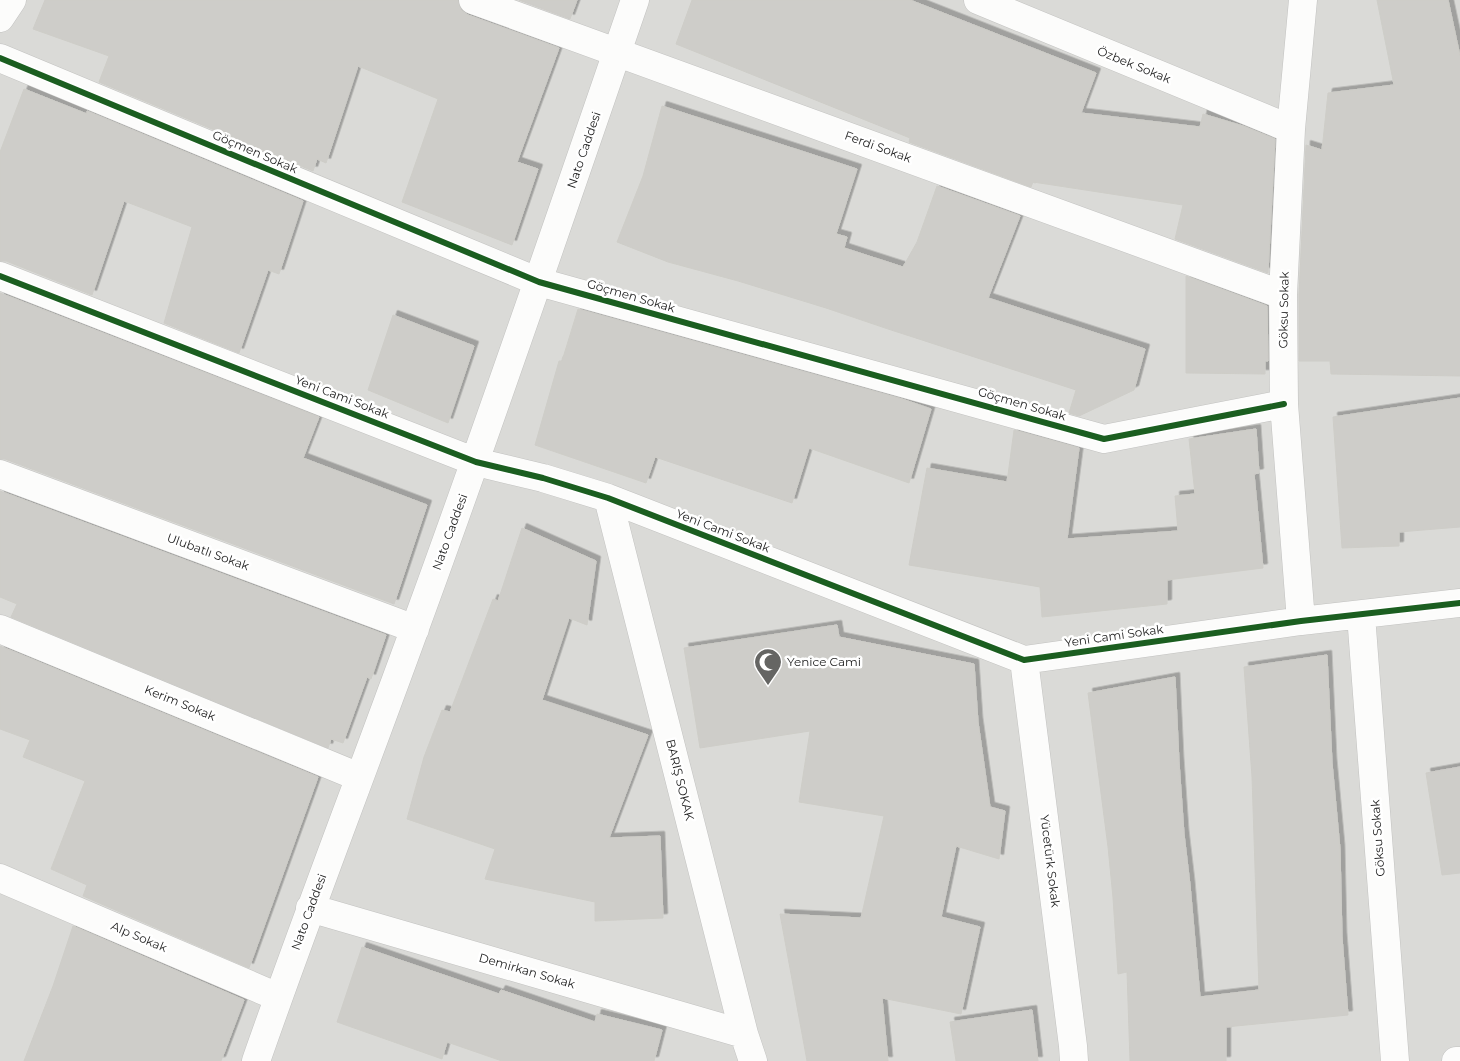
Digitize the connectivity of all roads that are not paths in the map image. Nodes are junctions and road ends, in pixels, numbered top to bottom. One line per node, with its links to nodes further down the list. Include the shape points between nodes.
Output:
1 (12, 0): 6 (street)
2 (473, 0): 7 (street, Ferdi Sokak)
3 (635, 0): 7 (street, Nato Caddesi)
4 (978, 0): 9 (street, Özbek Sokak)
5 (1303, 0): 9 (street, Göksu Sokak)
6 (0, 18)
7 (617, 53): 11 (street, Nato Caddesi); 12 (street, Ferdi Sokak)
8 (0, 58): 11 (street, Göçmen Sokak)
9 (1291, 129): 12 (street, Göksu Sokak)
10 (0, 276): 14 (street, Yeni Cami Sokak)
11 (539, 282): 13 (street, Göçmen Sokak, via 1104,438); 14 (street, Nato Caddesi)
12 (1283, 294): 13 (street, Göksu Sokak)
13 (1284, 404): 19 (street, Göksu Sokak)
14 (476, 462): 16 (street, Yeni Cami Sokak); 20 (street, Nato Caddesi)
15 (0, 474): 20 (street, Ulubatlı Sokak)
16 (608, 498): 22 (street, Yeni Cami Sokak); 27 (street, BARIŞ SOKAK)
17 (1460, 603): 18 (street, Yeni Cami Sokak)
18 (1361, 615): 19 (street, Yeni Cami Sokak); 31 (street, Göksu Sokak)
19 (1301, 621): 22 (street, Yeni Cami Sokak)
20 (415, 629): 23 (street, Nato Caddesi)
21 (0, 630): 23 (street, Kerim Sokak)
22 (1024, 660): 30 (street, Yücetürk Sokak)
23 (359, 777): 25 (street, Nato Caddesi)
24 (0, 878): 26 (street, Alp Sokak)
25 (310, 908): 26 (street, Nato Caddesi); 27 (street, Demirkan Sokak)
26 (278, 997): 28 (street, Nato Caddesi)
27 (744, 1034): 29 (street, BARIŞ SOKAK)
28 (256, 1061)
29 (753, 1061)
30 (1074, 1061)
31 (1396, 1061)
32 (1456, 1061): 33 (street)
33 (1460, 1061)

